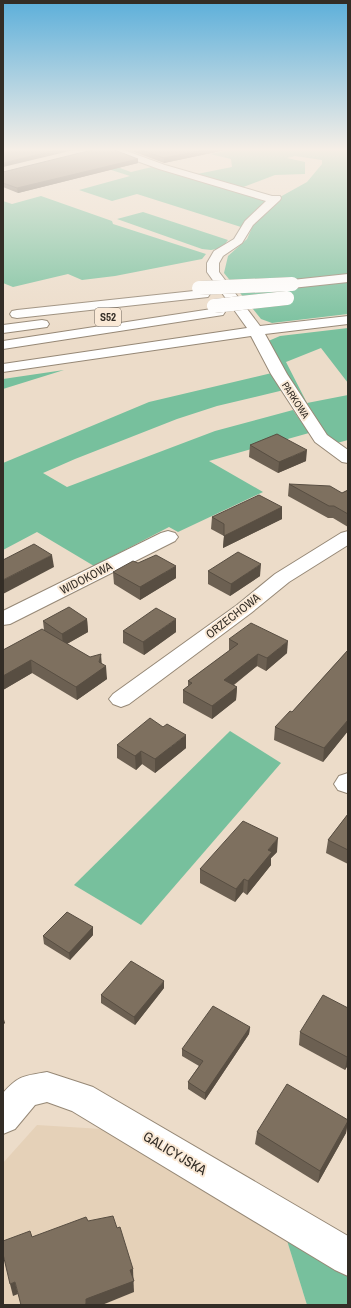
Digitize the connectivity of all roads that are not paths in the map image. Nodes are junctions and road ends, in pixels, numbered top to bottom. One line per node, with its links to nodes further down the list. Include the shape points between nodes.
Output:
1 (264, 210): 10 (main road, PARKOWA, via 249,223 238,241 218,254 213,263 215,277)
2 (348, 278): 3 (main road, S52, bridge)
3 (201, 291): 5 (main road); 7 (main road, S52)
4 (300, 296): 6 (main road, bridge)
5 (17, 301)
6 (216, 309): 9 (main road, S52); 11 (main road)
7 (3, 315)
8 (348, 320): 10 (main road)
9 (3, 329)
10 (256, 331): 12 (main road); 13 (main road, PARKOWA, via 279,374 321,438)
11 (3, 345)
12 (3, 368)
13 (348, 458)
14 (168, 537): 16 (main road, WIDOKOWA)
15 (348, 537): 17 (main road, ORZECHOWA, via 282,578)
16 (3, 619)
17 (120, 699)
18 (3, 1118): 19 (main road, GALICYJSKA, via 26,1091 47,1087 81,1098)
19 (348, 1257)

